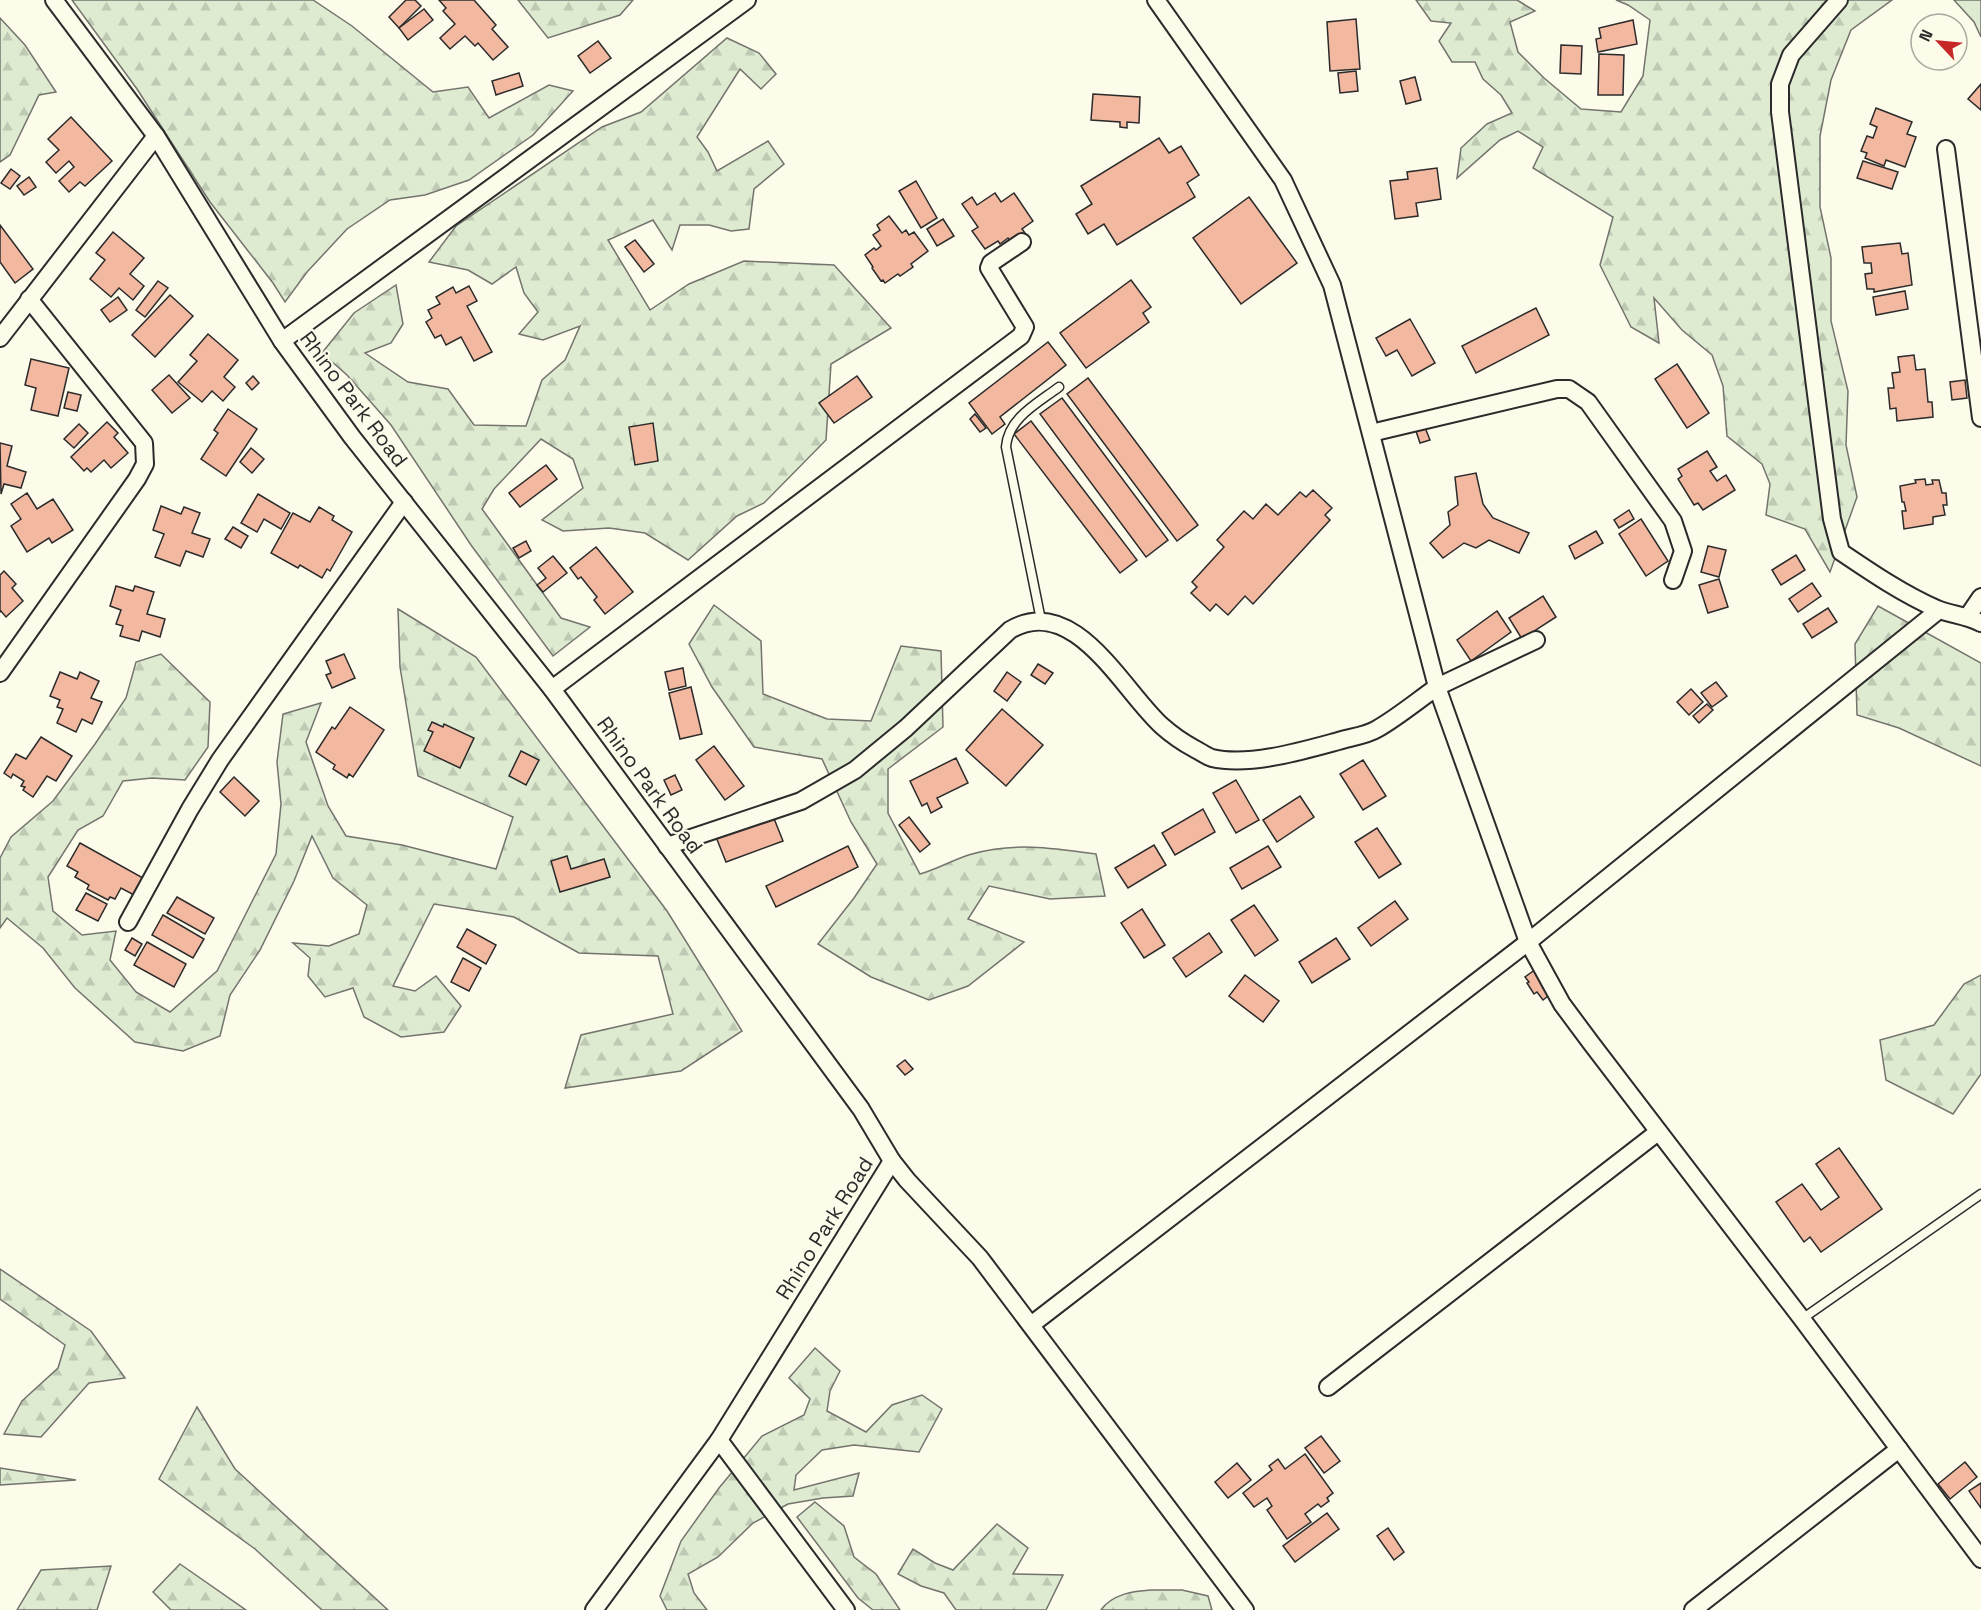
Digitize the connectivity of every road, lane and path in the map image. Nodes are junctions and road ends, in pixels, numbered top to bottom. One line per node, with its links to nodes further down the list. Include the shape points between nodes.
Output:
1 (54, 0): 5 (street, Rhino Park Road)
2 (747, 0): 10 (street)
3 (1156, 0): 13 (street, via 1283,180 1332,285)
4 (1839, 0): 17 (street, via 1791,55 1780,84 1780,112 1832,519 1841,552)
5 (156, 136): 8 (street); 10 (street, Rhino Park Road)
6 (1946, 148): 12 (street)
7 (1022, 243): 23 (street, via 989,268 1025,327 1021,336)
8 (29, 299): 9 (street); 21 (street, via 144,443 145,464)
9 (0, 338)
10 (282, 341): 14 (street, Rhino Park Road)
11 (1059, 387): 18 (lane, via 1015,421 1006,436)
12 (1981, 418)
13 (1371, 433): 15 (street, via 1557,388 1569,389 1588,402 1673,521 1683,551); 22 (street)
14 (404, 502): 23 (street, Rhino Park Road); 25 (street, via 220,760)
15 (1673, 580)
16 (1981, 597): 19 (street)
17 (1939, 610): 19 (street); 26 (street)
18 (1041, 620): 22 (street, via 1079,636 1161,725 1210,758 1288,755 1375,731); 24 (street, via 1022,622 1010,630 906,728 855,770 801,801)
19 (1974, 620)
20 (1536, 640): 22 (street)
21 (0, 673)
22 (1437, 687): 26 (street)
23 (552, 689): 24 (street, Rhino Park Road)
24 (667, 846): 28 (street, Rhino Park Road, via 861,1109)
25 (128, 922)
26 (1528, 942): 27 (street, via 1562,1004); 31 (street)
27 (1658, 1132): 30 (street); 32 (street)
28 (892, 1161): 31 (street, via 980,1258); 33 (street, Rhino Park Road)
29 (1981, 1194): 30 (lane)
30 (1802, 1319): 34 (street)
31 (1031, 1325): 38 (street)
32 (1328, 1387)
33 (719, 1440): 36 (street, Rhino Park Road); 37 (street)
34 (1899, 1449): 35 (street); 39 (street)
35 (1981, 1559)
36 (594, 1610)
37 (846, 1610)
38 (1245, 1610)
39 (1693, 1610)

